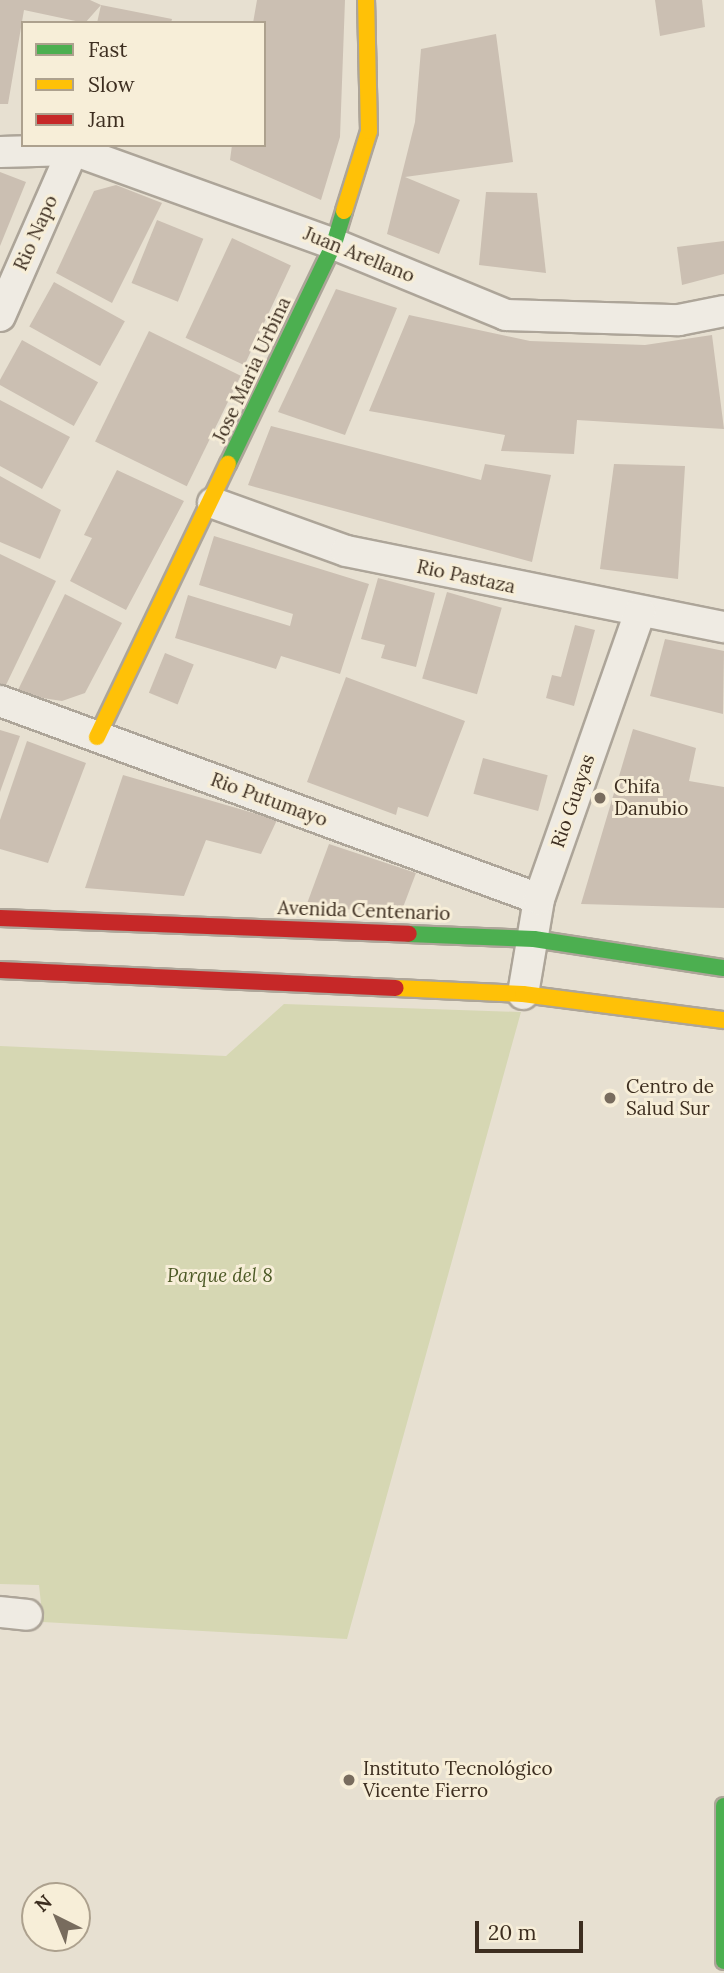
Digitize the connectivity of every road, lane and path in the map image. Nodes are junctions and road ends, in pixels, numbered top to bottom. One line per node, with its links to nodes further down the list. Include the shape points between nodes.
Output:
1 (366, 0): 4 (street, Jose Maria Urbina, via 369,131)
2 (73, 150): 3 (street, Juan Arellano); 4 (street, Juan Arellano); 6 (street, Rio Napo)
3 (0, 152)
4 (334, 244): 5 (street, Juan Arellano, via 506,314 679,320); 7 (street, Jose Maria Urbina)
5 (724, 311)
6 (0, 316)
7 (213, 503): 8 (street, Rio Pastaza, via 346,551); 11 (street, Jose Maria Urbina)
8 (640, 612): 9 (street, Rio Pastaza); 12 (street, Rio Guayas)
9 (724, 627)
10 (0, 701): 11 (street, Rio Putumayo)
11 (97, 737): 12 (street, Rio Putumayo)
12 (538, 899): 14 (street, Rio Guayas)
13 (0, 918): 14 (street, Avenida Centenario)
14 (534, 939): 15 (street, Avenida Centenario); 17 (street, Rio Guayas)
15 (724, 968)
16 (0, 970): 17 (street)
17 (523, 994): 18 (street)
18 (724, 1020)
19 (724, 1805): 20 (street)
20 (723, 1911): 21 (street)
21 (724, 1961)

